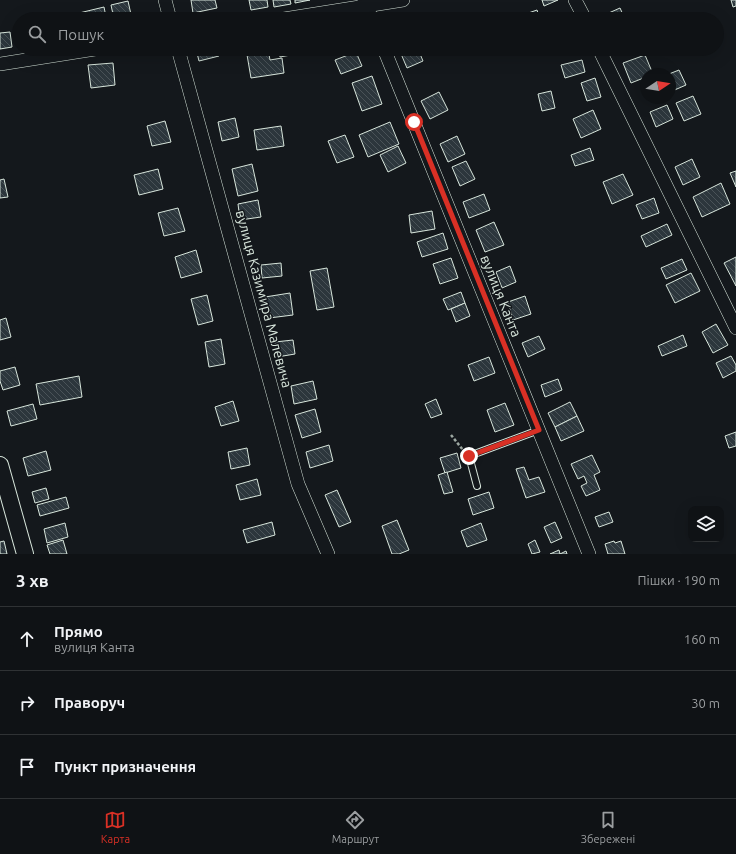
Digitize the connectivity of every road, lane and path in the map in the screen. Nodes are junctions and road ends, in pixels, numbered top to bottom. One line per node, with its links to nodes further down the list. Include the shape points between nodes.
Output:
1 (165, 0): 5 (street)
2 (403, 0): 4 (street)
3 (576, 0): 7 (street)
4 (365, 3): 6 (street)
5 (168, 12)
6 (319, 12)
7 (582, 12)
8 (51, 56): 12 (street)
9 (180, 56): 20 (street, вулиця Казимира Малевича, via 298,484)
10 (387, 56): 14 (street, вулиця Канта)
11 (602, 56): 13 (street)
12 (0, 64)
13 (736, 328)
14 (539, 430): 16 (lane); 21 (street, вулиця Канта)
15 (451, 435): 16 (path)
16 (469, 456): 18 (lane)
17 (0, 464): 19 (street)
18 (478, 486)
19 (25, 554)
20 (328, 554)
21 (589, 554)

